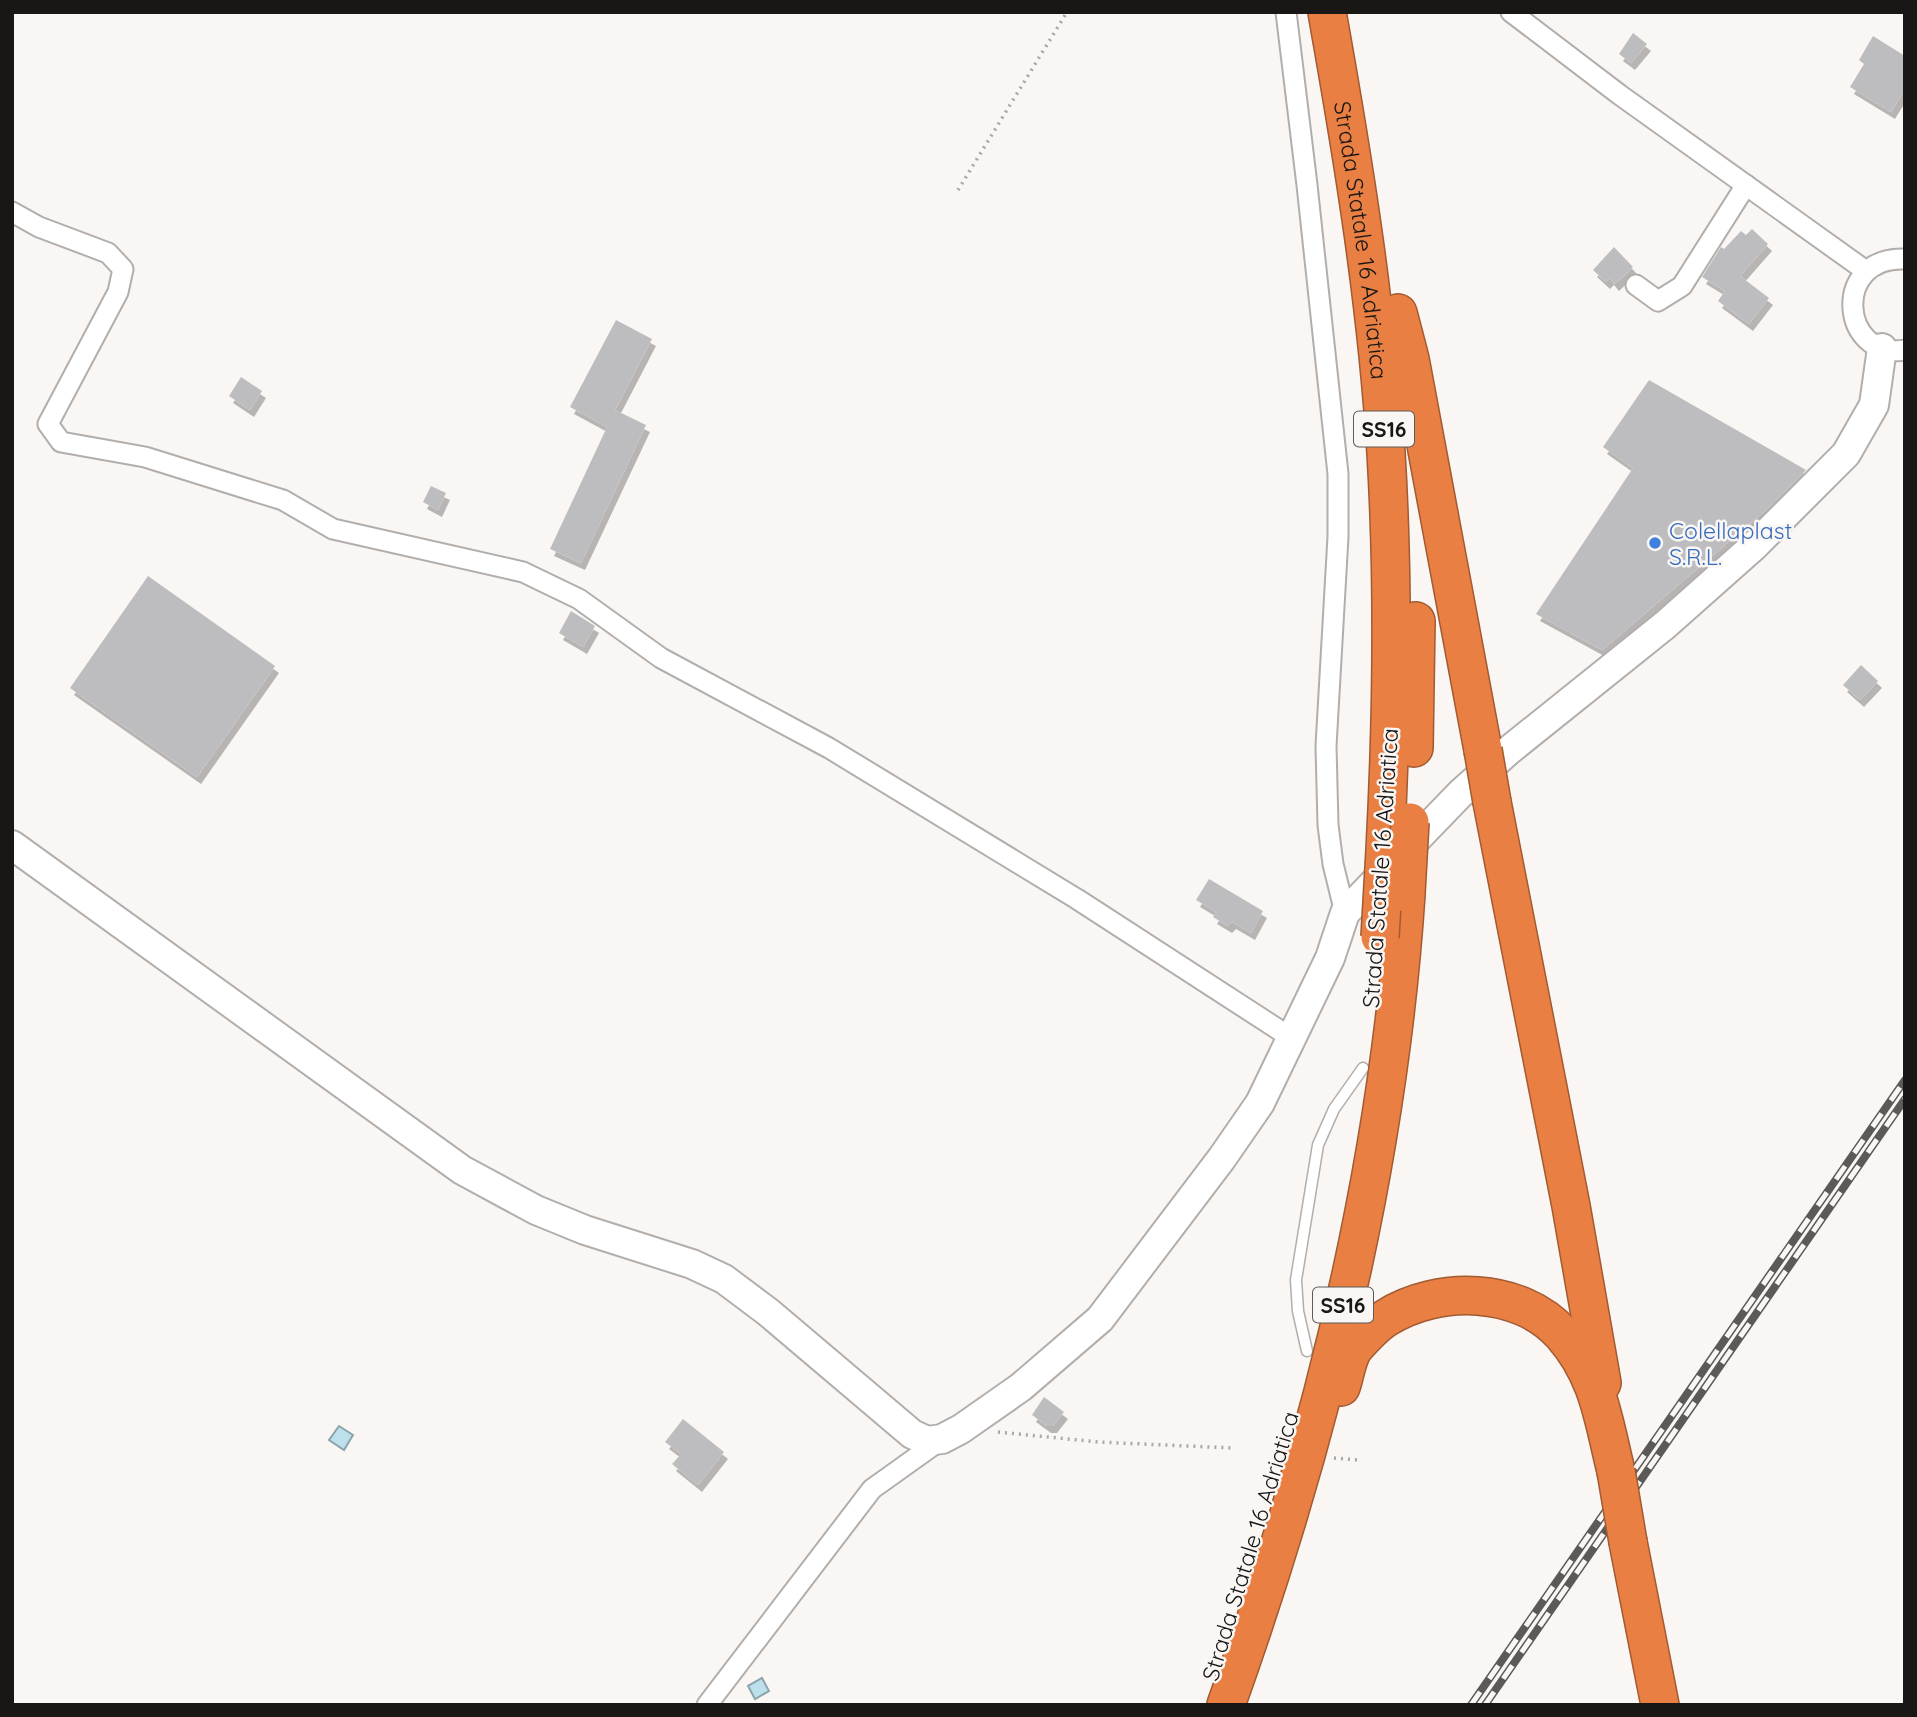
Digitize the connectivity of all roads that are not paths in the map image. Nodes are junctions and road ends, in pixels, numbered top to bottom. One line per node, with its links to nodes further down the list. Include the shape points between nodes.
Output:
1 (1286, 12): 14 (street, via 1338,474 1326,746 1328,825)
2 (1327, 12): 19 (highway, Strada Statale 16 Adriatica / SS16, bridge, via 1364,234 1386,453 1392,605 1390,763 1380,937 1331,1254 1280,1464)
3 (1351, 12): 10 (highway, Strada Statale 16 Adriatica / SS16, via 1385,205)
4 (1511, 12): 5 (street)
5 (1746, 185): 8 (street); 9 (street, via 1682,286 1658,301)
6 (12, 212): 15 (street, via 108,253 124,269 118,292 48,424 61,442 145,457 283,500 332,529 523,572 579,599 662,658 864,770 1077,899)
7 (1905, 259): 8 (street, via 1892,258)
8 (1866, 271): 11 (street, via 1854,291 1852,314 1868,340)
9 (1636, 285)
10 (1398, 313): 12 (highway); 20 (highway, Strada Statale 16 Adriatica / SS16, bridge, via 1411,447 1417,588 1402,959 1378,1133 1349,1280 1294,1497)
11 (1893, 349): 12 (street, via 1874,405 1846,454 1754,546 1665,625)
12 (1496, 750): 14 (street); 17 (highway, bridge, via 1492,802 1571,1206)
13 (12, 845): 16 (street, via 462,1170 536,1210 724,1279 912,1434 927,1441)
14 (1345, 913): 15 (street, via 1331,958)
15 (1293, 1039): 16 (street, via 1260,1103 1230,1147 1100,1319 1021,1387)
16 (952, 1434): 18 (street, via 872,1489)
17 (1616, 1471): 20 (highway, via 1598,1395 1584,1362 1560,1332 1525,1306 1475,1294 1428,1300 1385,1318 1353,1349 1275,1616); 21 (highway, bridge)
18 (707, 1705)
19 (1199, 1705)
20 (1227, 1705)
21 (1660, 1705)

